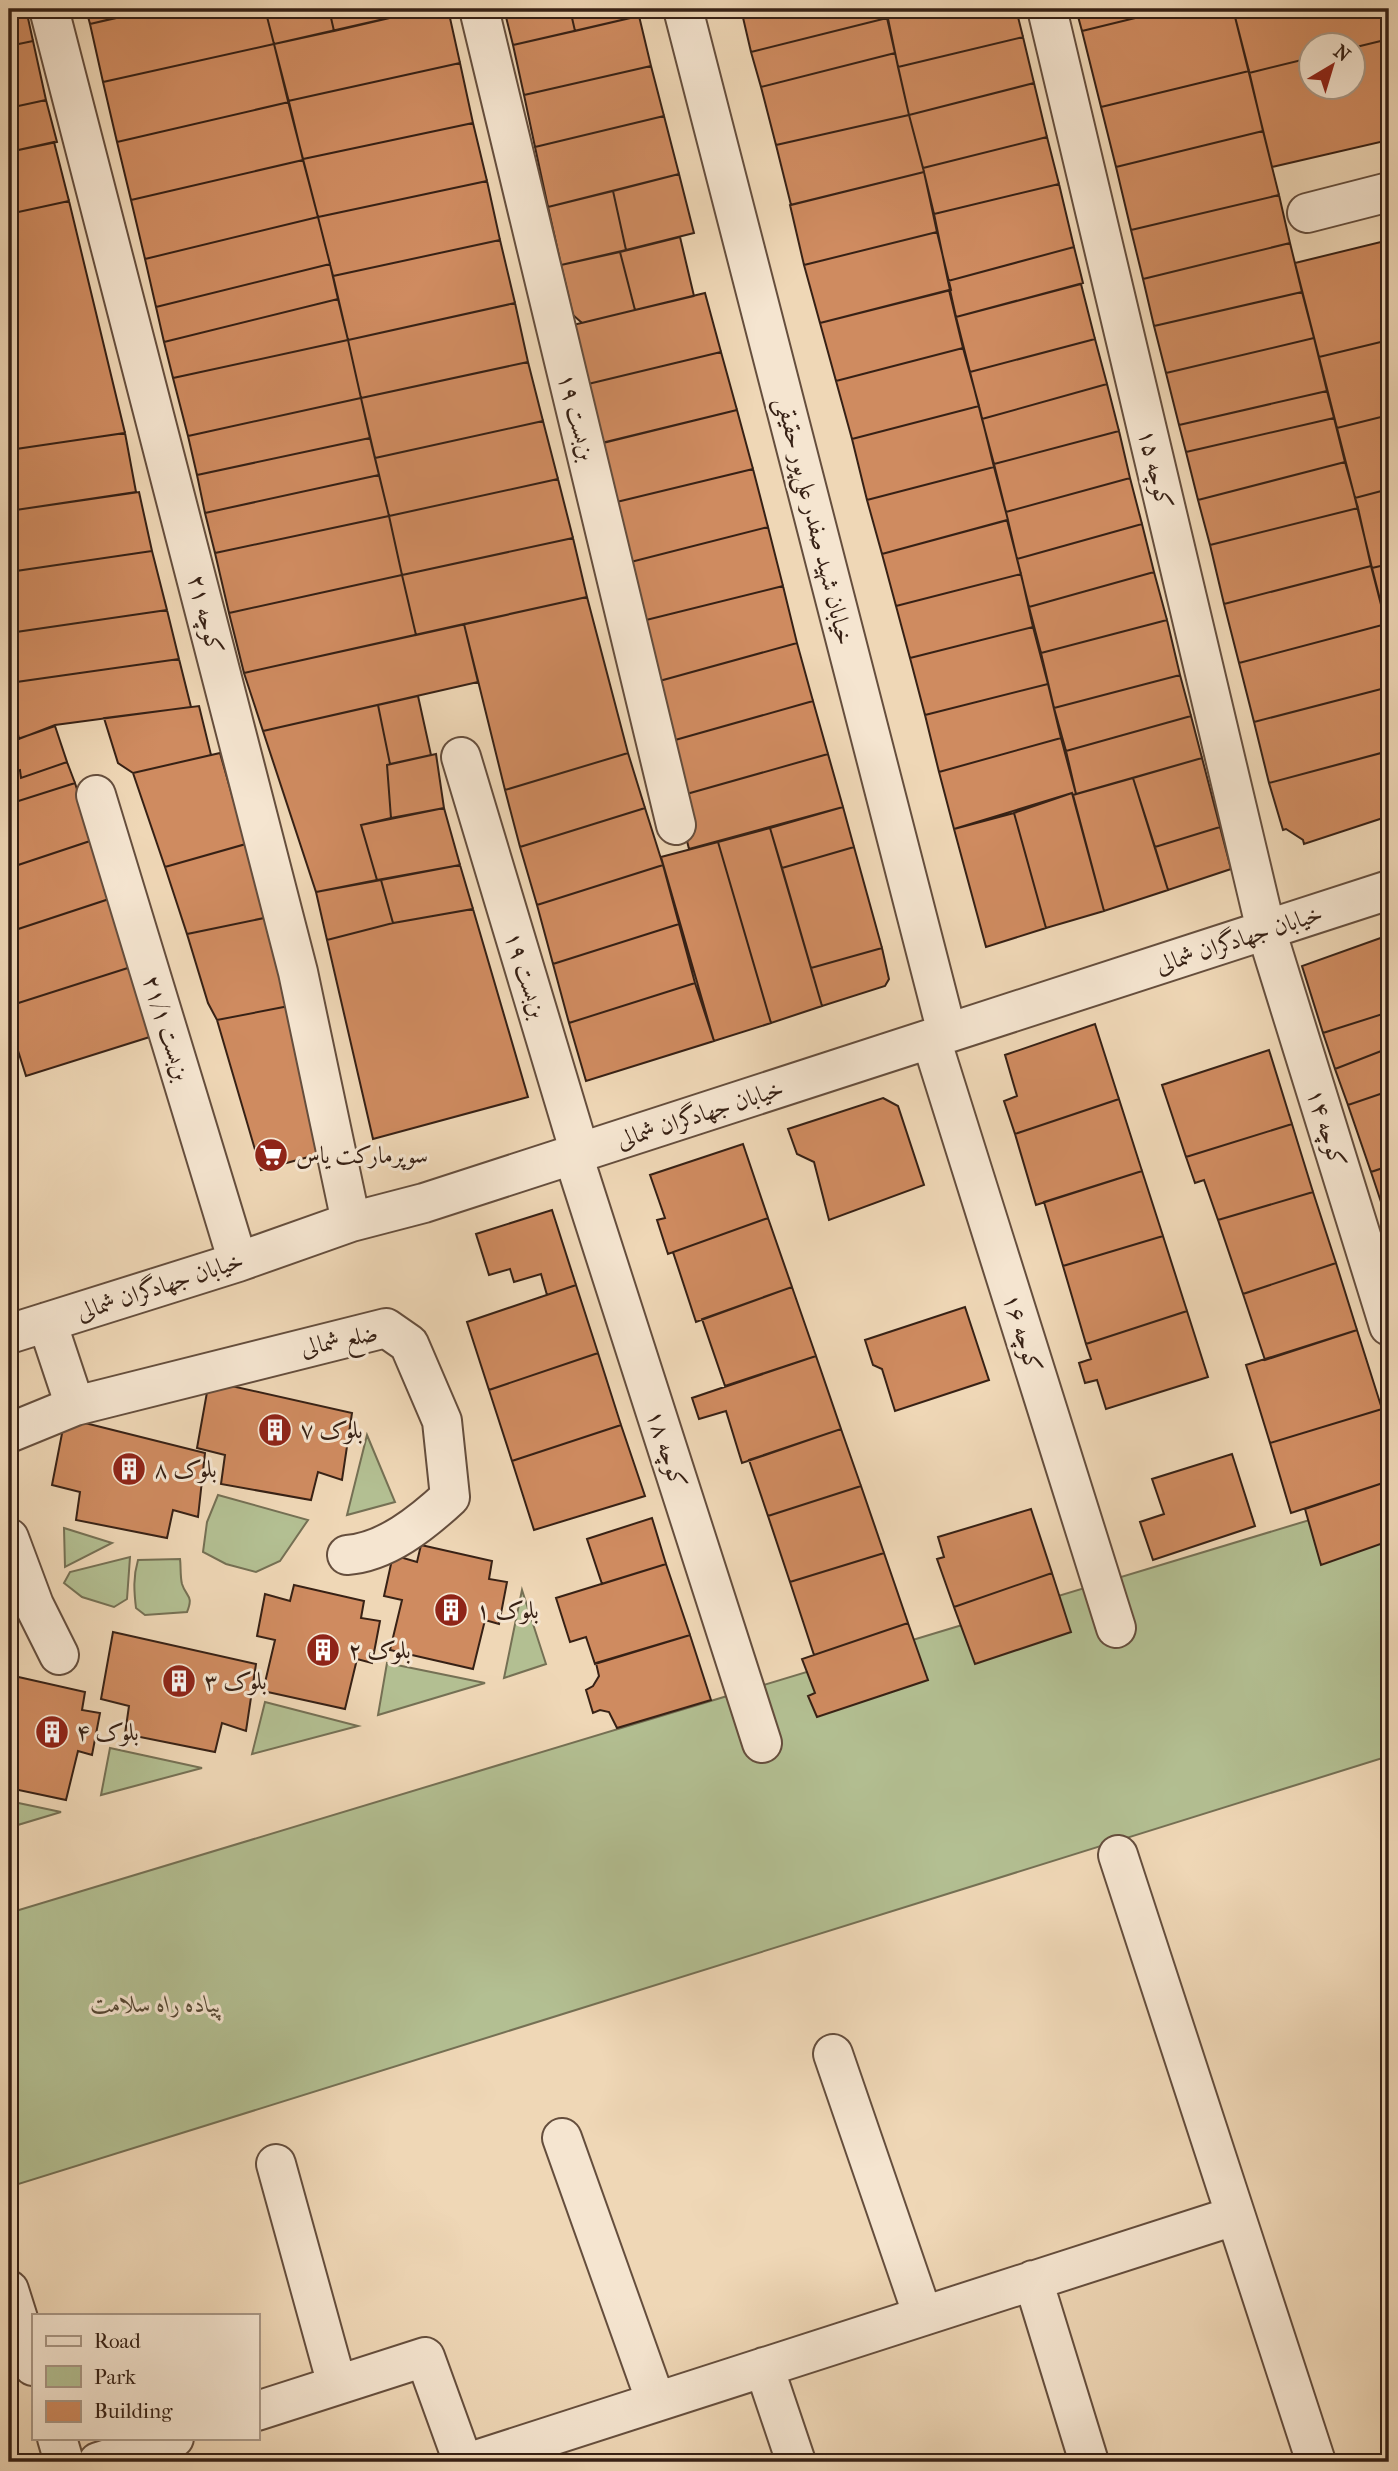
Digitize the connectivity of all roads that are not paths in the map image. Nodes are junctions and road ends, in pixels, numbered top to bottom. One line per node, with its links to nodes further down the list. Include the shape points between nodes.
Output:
1 (49, 9): 14 (street, کوچه ۲۱, via 298,972)
2 (479, 9): 9 (street, بن‌بست ۱۹)
3 (683, 9): 12 (street, خیابان شهید صفدر علی‌پور حقیقی)
4 (1047, 9): 11 (street, کوچه ۱۵)
5 (1389, 192): 6 (street)
6 (1307, 213)
7 (461, 757): 13 (street, بن‌بست ۱۹)
8 (96, 795): 15 (street, بن‌بست ۲۱/۱)
9 (676, 825)
10 (1389, 890): 11 (street, خیابان جهادگران شمالی)
11 (1266, 930): 12 (street, خیابان جهادگران شمالی); 17 (street, کوچه ۱۴)
12 (939, 1036): 13 (street, خیابان جهادگران شمالی); 23 (street, کوچه ۱۶)
13 (576, 1154): 14 (street, خیابان جهادگران شمالی); 25 (street, کوچه ۱۸)
14 (351, 1222): 15 (street, خیابان جهادگران شمالی)
15 (238, 1262): 16 (street, خیابان جهادگران شمالی)
16 (47, 1322): 18 (street, خیابان جهادگران شمالی); 19 (street)
17 (1389, 1326)
18 (9, 1334)
19 (75, 1406): 20 (street); 22 (street, ضلع شمالی, via 386,1328 408,1344 442,1421 450,1497 422,1524 364,1554)
20 (9, 1433)
21 (9, 1538): 24 (street)
22 (347, 1555)
23 (1115, 1628)
24 (59, 1655)
25 (762, 1742)
26 (1118, 1855): 30 (street)
27 (833, 2054): 33 (street)
28 (562, 2138): 37 (street)
29 (276, 2164): 36 (street)
30 (1234, 2216): 31 (street); 47 (street)
31 (1033, 2280): 33 (street); 46 (street)
32 (9, 2290): 34 (street)
33 (923, 2316): 35 (street)
34 (32, 2363)
35 (764, 2367): 37 (street); 45 (street)
36 (337, 2385): 38 (street); 43 (street, via 425,2357)
37 (656, 2402): 44 (street)
38 (259, 2410)
39 (58, 2440): 41 (street)
40 (168, 2440): 42 (street)
41 (64, 2462)
42 (98, 2462)
43 (463, 2462)
44 (470, 2462)
45 (796, 2462)
46 (1089, 2462)
47 (1316, 2462)

